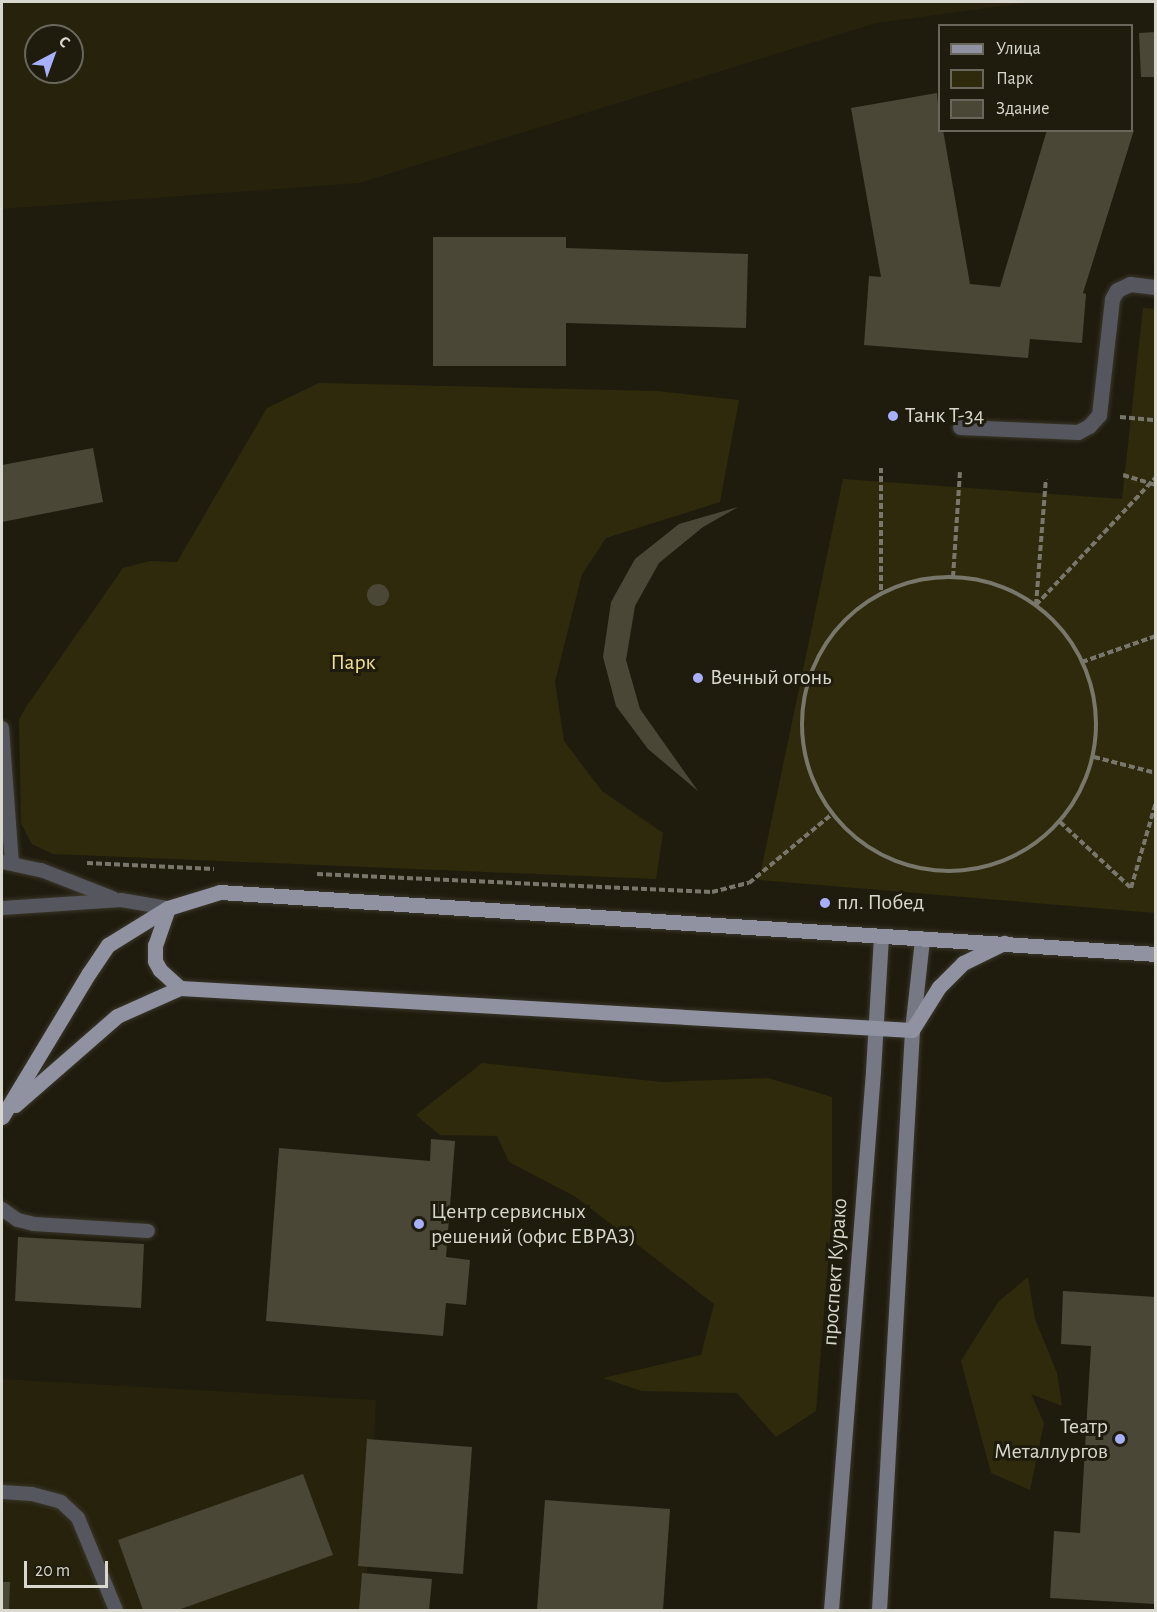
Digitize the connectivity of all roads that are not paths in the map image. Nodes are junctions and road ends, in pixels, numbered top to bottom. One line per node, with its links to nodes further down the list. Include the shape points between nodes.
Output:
1 (1155, 287): 2 (street, via 1130,284 1117,290 1112,299 1099,415 1089,426 1078,432)
2 (960, 428)
3 (2, 728): 4 (lane)
4 (7, 863): 5 (lane, via 41,870)
5 (121, 900): 6 (lane); 7 (lane)
6 (2, 908)
7 (168, 908): 8 (main road, via 220,892); 12 (main road, via 155,945 156,961); 15 (main road, via 108,945)
8 (881, 937): 9 (main road); 13 (main road, проспект Курако)
9 (922, 939): 10 (main road); 14 (main road)
10 (1005, 943): 11 (main road); 14 (main road, via 963,963 939,987)
11 (1155, 954)
12 (180, 988): 13 (main road); 15 (main road, via 117,1016)
13 (874, 1027): 14 (main road); 20 (main road, проспект Курако)
14 (912, 1030): 21 (main road)
15 (2, 1116)
16 (2, 1209): 17 (lane, via 33,1224)
17 (148, 1231)
18 (2, 1492): 19 (lane, via 32,1494 61,1502 78,1518)
19 (116, 1611)
20 (831, 1611)
21 (879, 1611)

